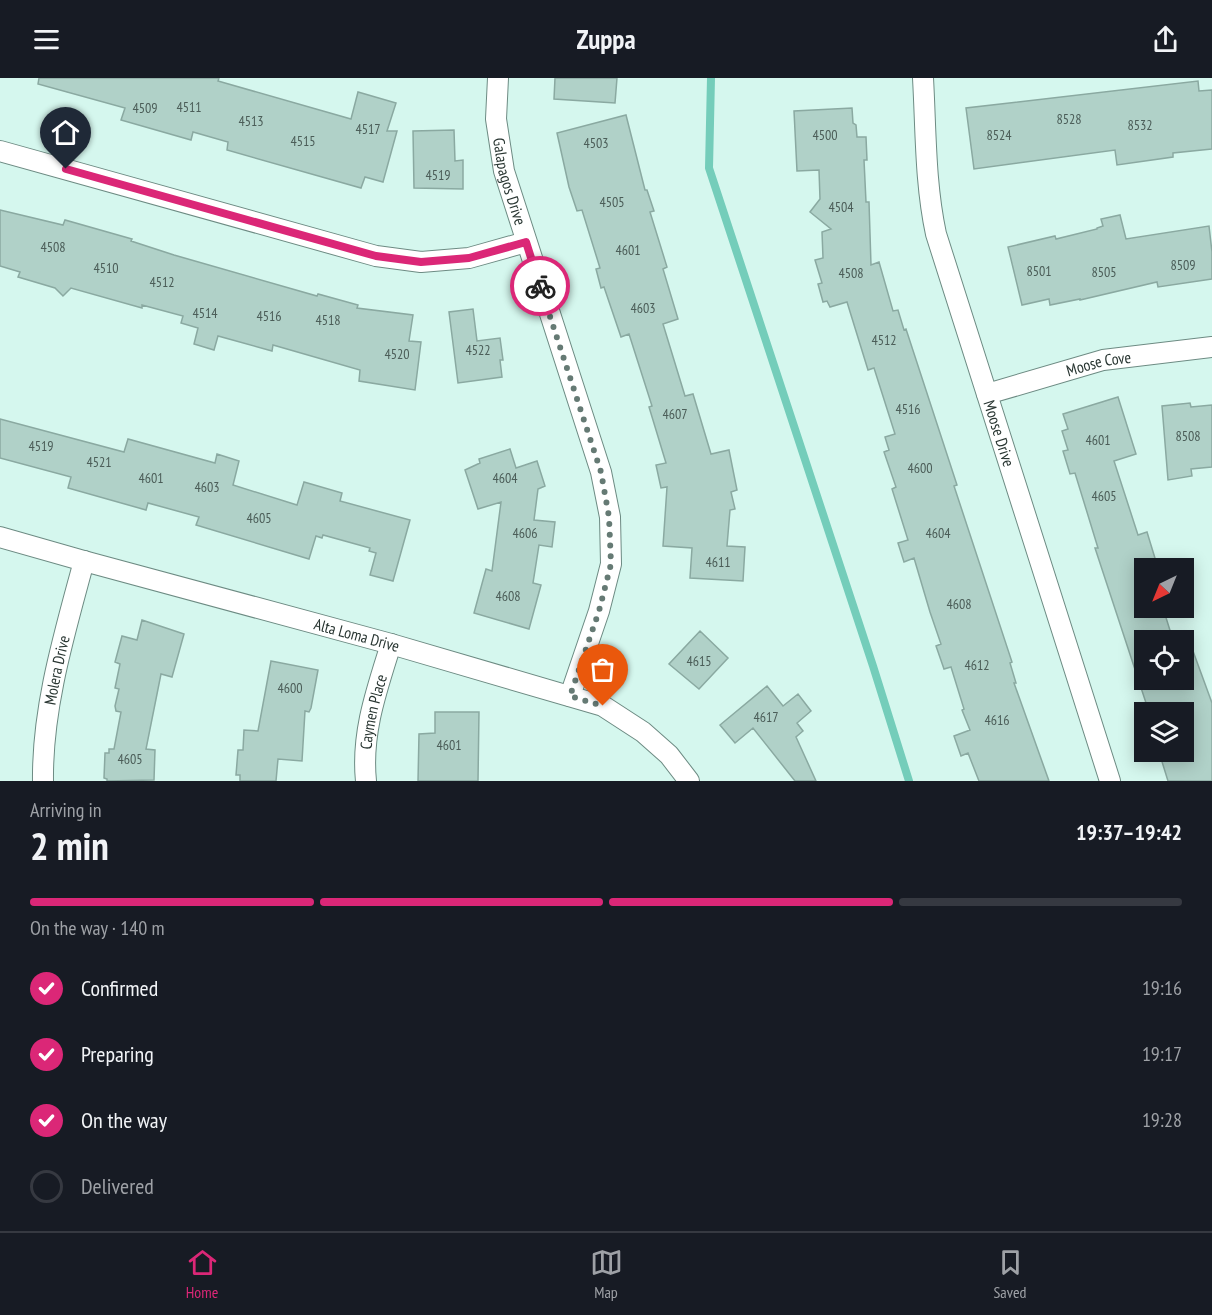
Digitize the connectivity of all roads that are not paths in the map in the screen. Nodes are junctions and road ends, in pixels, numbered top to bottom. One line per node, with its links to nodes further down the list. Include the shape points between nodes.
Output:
1 (498, 78): 4 (street, Galapagos Drive, via 496,119 504,171)
2 (923, 78): 6 (street, Moose Drive, via 930,208)
3 (0, 151): 4 (street, via 376,256 421,262 469,258)
4 (526, 242): 10 (street, Galapagos Drive, via 601,472 609,517 611,564)
5 (1212, 347): 6 (street, Moose Cove, via 1103,360)
6 (987, 394): 14 (street, Moose Drive)
7 (0, 537): 8 (street, Alta Loma Drive)
8 (84, 561): 9 (street, Alta Loma Drive); 11 (street, Molera Drive, via 54,678 43,757)
9 (391, 644): 10 (street, Alta Loma Drive); 12 (street, Caymen Place, via 366,732)
10 (570, 696): 13 (street, Alta Loma Drive, via 603,706 643,732 669,754)
11 (44, 781)
12 (366, 781)
13 (689, 781)
14 (1110, 781)

